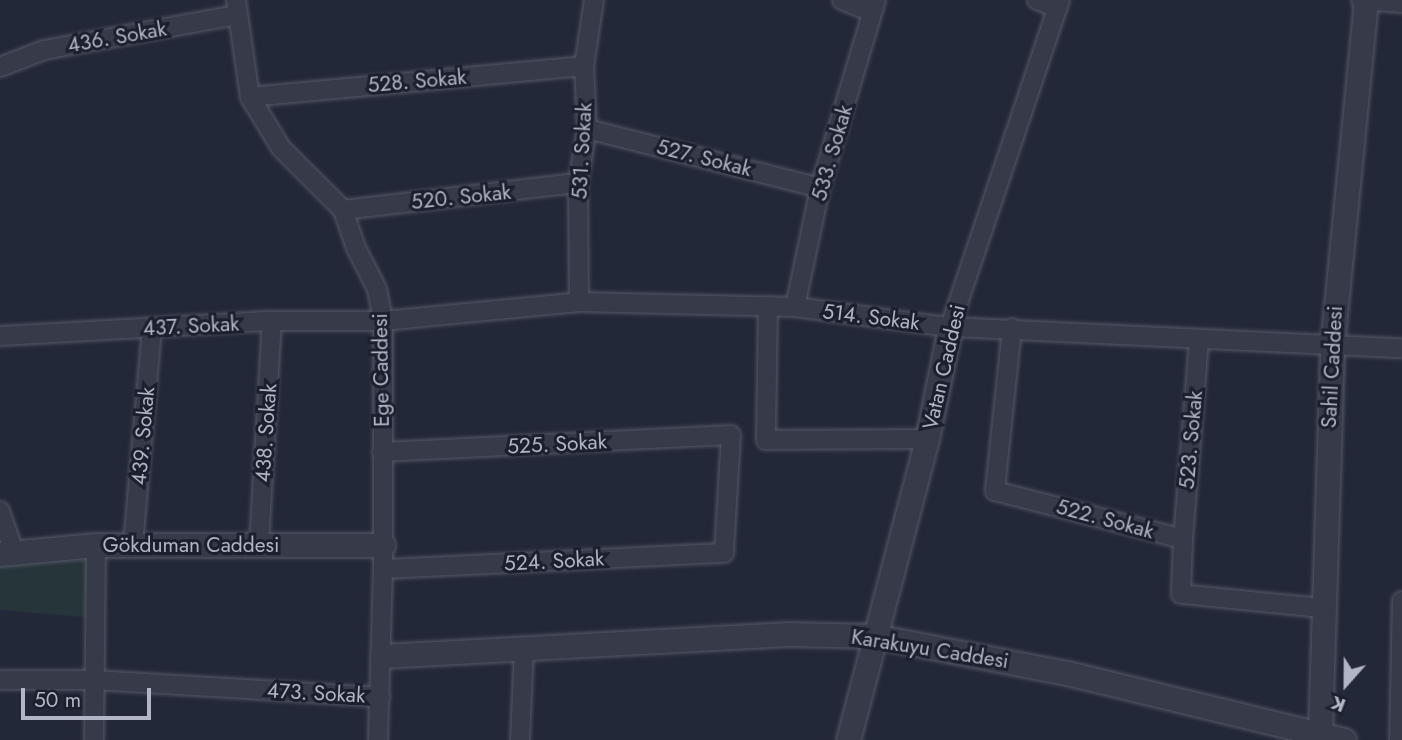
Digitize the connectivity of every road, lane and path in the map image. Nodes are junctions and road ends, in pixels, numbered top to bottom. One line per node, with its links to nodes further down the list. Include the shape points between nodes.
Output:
1 (594, 0): 9 (street, 531. Sokak)
2 (842, 0): 7 (street)
3 (1037, 0): 6 (street)
4 (1364, 1): 5 (street); 26 (street, Sahil Caddesi)
5 (1402, 3)
6 (1058, 4): 21 (street, Vatan Caddesi)
7 (874, 6): 14 (street, 533. Sokak)
8 (236, 8): 10 (street, 436. Sokak, via 44,50); 11 (street, Ege Caddesi)
9 (584, 66): 11 (street, 528. Sokak); 12 (street, 531. Sokak)
10 (0, 67)
11 (250, 97): 15 (street, Ege Caddesi, via 281,148)
12 (587, 129): 13 (street, 531. Sokak); 14 (street, 527. Sokak)
13 (578, 183): 15 (street, 520. Sokak); 16 (street, 531. Sokak)
14 (820, 188): 18 (street, 533. Sokak)
15 (343, 210): 20 (street, Ege Caddesi, via 377,289)
16 (579, 302): 17 (street, 514. Sokak); 20 (street, 514. Sokak)
17 (768, 306): 18 (street, 514. Sokak); 28 (street, via 766,440)
18 (796, 307): 21 (street, 514. Sokak)
19 (272, 321): 20 (street, 437. Sokak); 22 (street, 437. Sokak); 34 (street, 438. Sokak)
20 (383, 321): 29 (street, Ege Caddesi)
21 (950, 327): 23 (street, 514. Sokak); 28 (street, Vatan Caddesi)
22 (152, 328): 24 (street, 437. Sokak); 33 (street, 439. Sokak)
23 (1012, 328): 25 (street, 514. Sokak); 31 (street, 522. Sokak, via 995,491)
24 (0, 336)
25 (1199, 342): 26 (street, 514. Sokak); 31 (street, 523. Sokak)
26 (1332, 347): 27 (street, 514. Sokak); 40 (street, Sahil Caddesi)
27 (1402, 348)
28 (927, 439): 41 (street, Vatan Caddesi)
29 (383, 452): 35 (street, Ege Caddesi); 37 (street, 525. Sokak, via 731,435)
30 (0, 511): 36 (street)
31 (1183, 539): 40 (street, 522. Sokak, via 1181,594)
32 (96, 545): 33 (street, Gökduman Caddesi); 36 (street, Gökduman Caddesi); 45 (street)
33 (133, 545): 34 (street, Gökduman Caddesi)
34 (259, 545): 35 (street, Gökduman Caddesi)
35 (383, 545): 38 (street, Ege Caddesi)
36 (7, 552)
37 (724, 553): 38 (street, 524. Sokak)
38 (383, 569): 43 (street, Ege Caddesi)
39 (1402, 601): 54 (street)
40 (1322, 608): 48 (street, Sahil Caddesi)
41 (874, 636): 42 (street, Karakuyu Caddesi, via 788,634); 47 (street, Karakuyu Caddesi, via 1067,673); 52 (street, Vatan Caddesi)
42 (524, 649): 43 (street, Karakuyu Caddesi); 51 (street)
43 (382, 656): 46 (street, Ege Caddesi)
44 (0, 680): 45 (street, 473. Sokak)
45 (94, 680): 46 (street, 473. Sokak); 49 (street)
46 (380, 696): 50 (street, Ege Caddesi)
47 (1285, 733): 48 (street, Karakuyu Caddesi)
48 (1319, 737): 53 (street, Karakuyu Caddesi)
49 (94, 740)
50 (378, 740)
51 (520, 740)
52 (848, 740)
53 (1344, 740)
54 (1399, 740)

